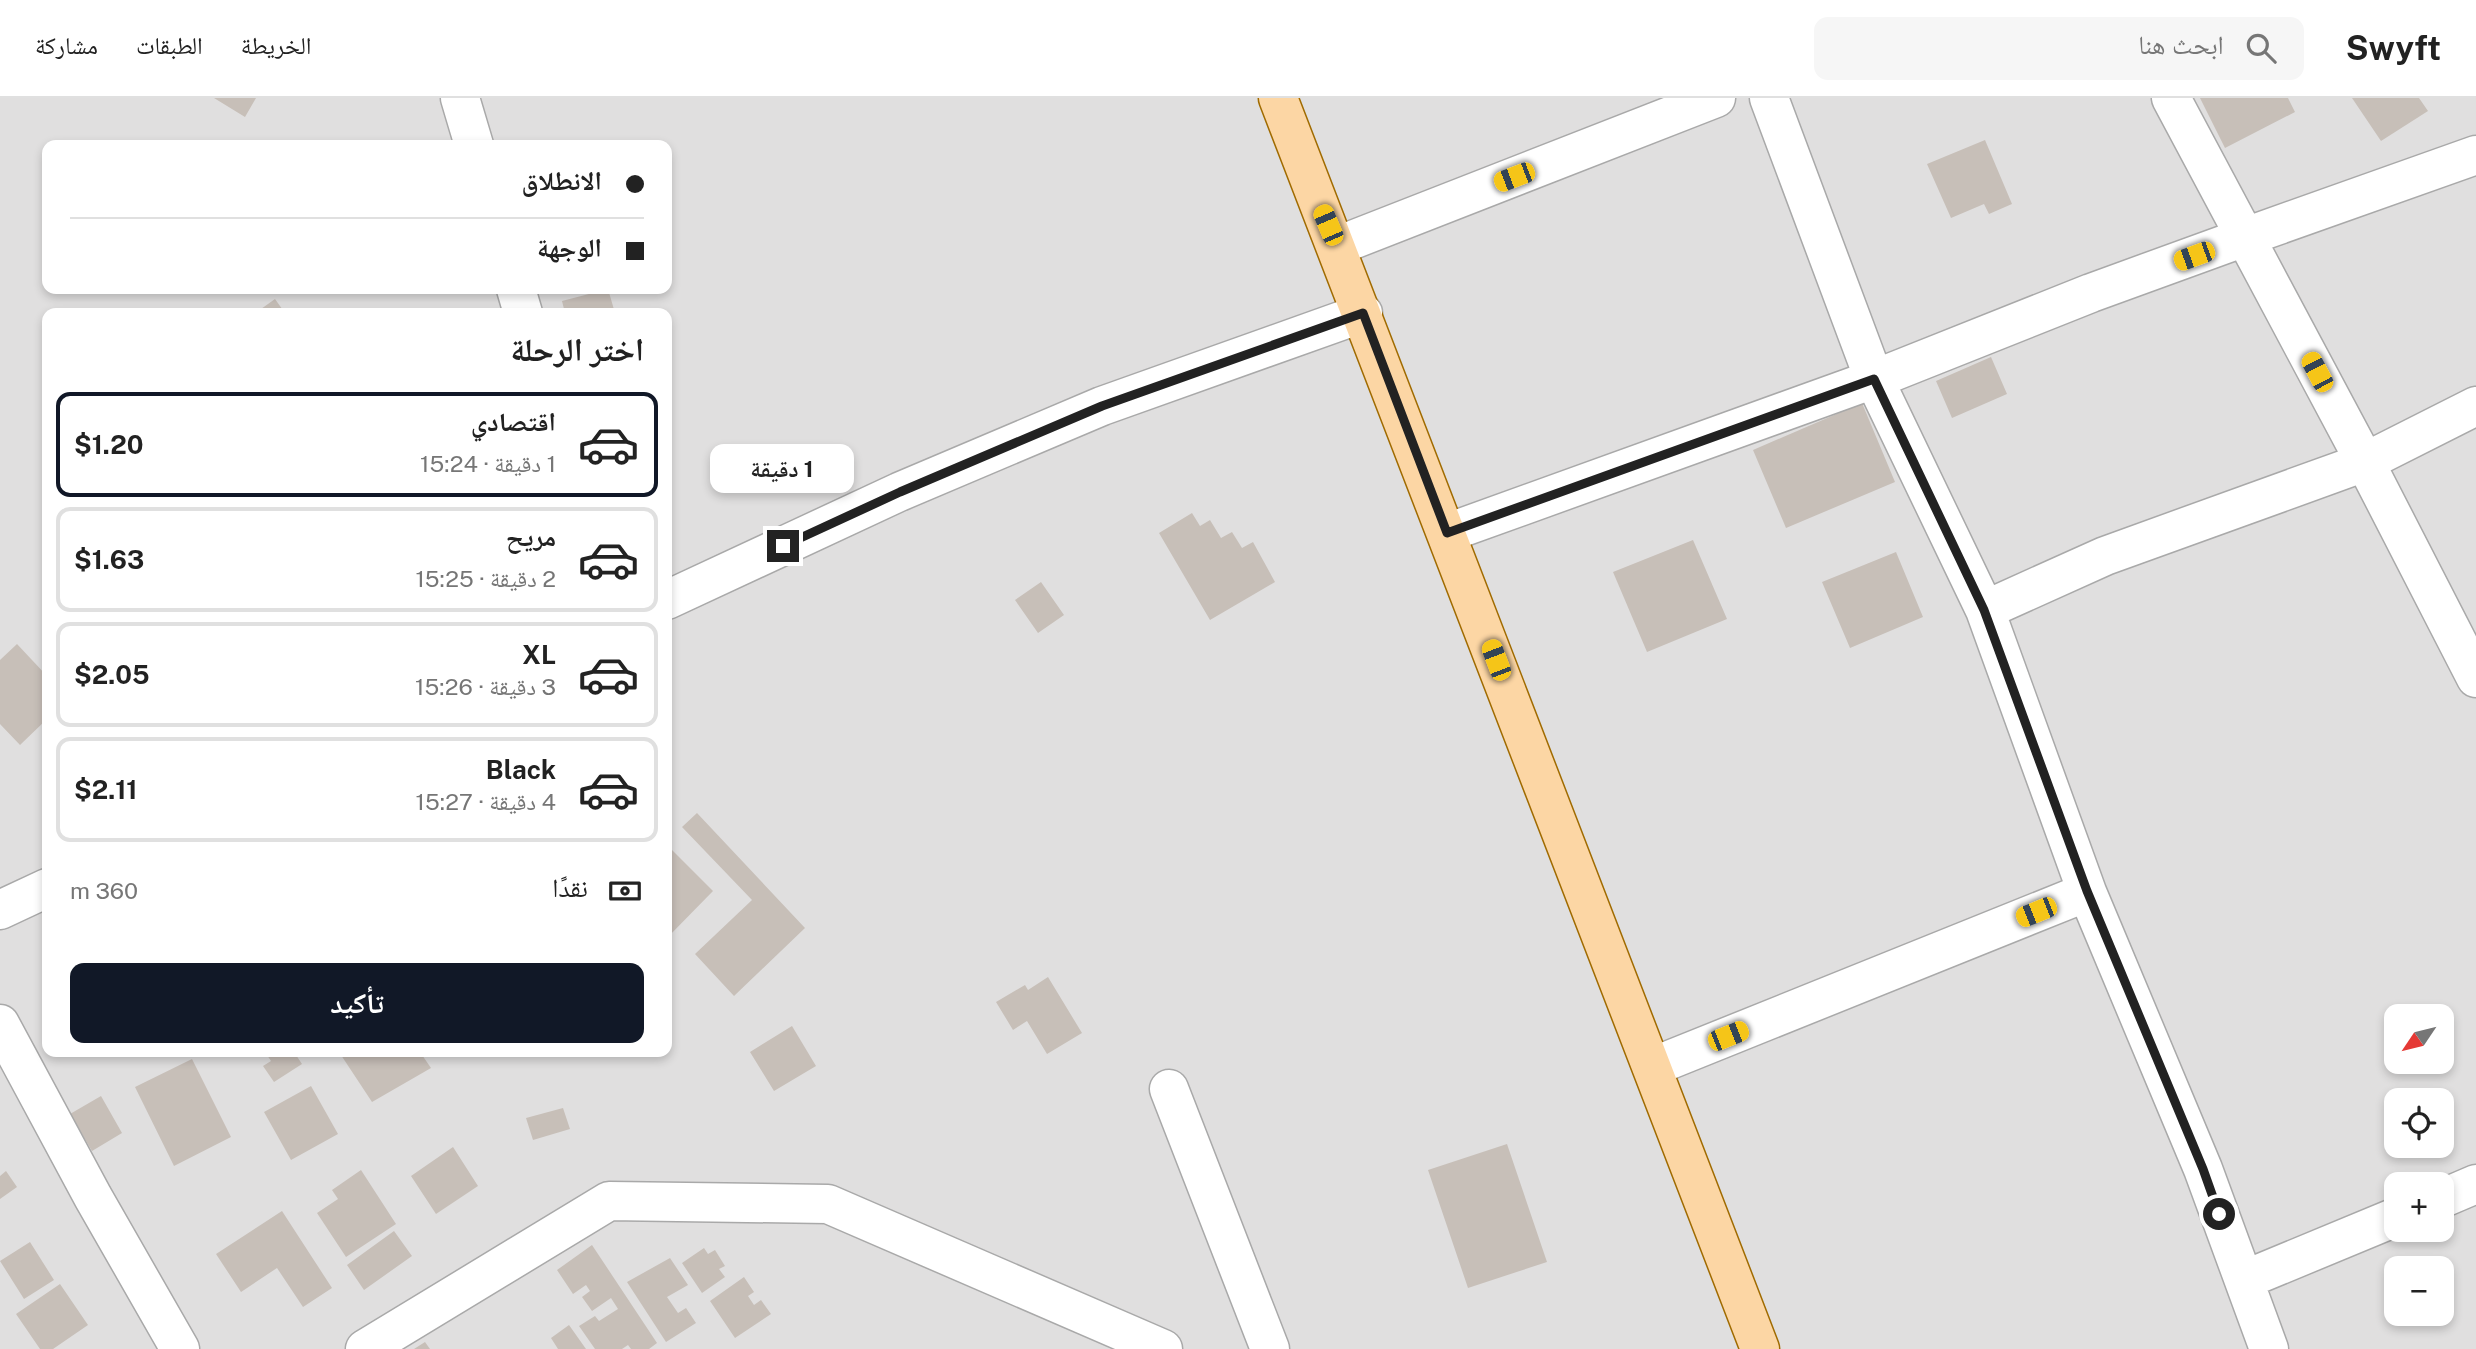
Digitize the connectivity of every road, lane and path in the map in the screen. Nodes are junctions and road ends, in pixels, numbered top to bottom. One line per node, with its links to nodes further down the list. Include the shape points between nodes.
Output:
1 (460, 98): 6 (street)
2 (1278, 98): 9 (main road)
3 (1716, 98): 9 (street)
4 (1769, 98): 11 (street)
5 (2171, 98): 8 (street)
6 (473, 140)
7 (2476, 155): 8 (street)
8 (2245, 237): 11 (street); 13 (street)
9 (1337, 246): 10 (main road)
10 (1363, 313): 14 (main road); 15 (street, via 1102,406 900,492)
11 (1874, 379): 14 (street); 16 (street)
12 (2476, 406): 13 (street)
13 (2365, 462): 16 (street, via 2105,556); 17 (street)
14 (1447, 533): 22 (main road)
15 (672, 598)
16 (1984, 610): 19 (street)
17 (2476, 678)
18 (42, 890): 20 (street)
19 (2087, 891): 22 (street); 27 (street, via 2203,1169)
20 (0, 910)
21 (0, 1024): 28 (street)
22 (1652, 1067): 32 (main road)
23 (1168, 1089): 31 (street)
24 (2476, 1184): 25 (street)
25 (2454, 1193)
26 (2384, 1222): 27 (street)
27 (2244, 1280): 33 (street)
28 (180, 1349)
29 (365, 1349): 30 (street, via 609,1201 828,1204)
30 (1163, 1349)
31 (1270, 1349)
32 (1760, 1349)
33 (2269, 1349)

